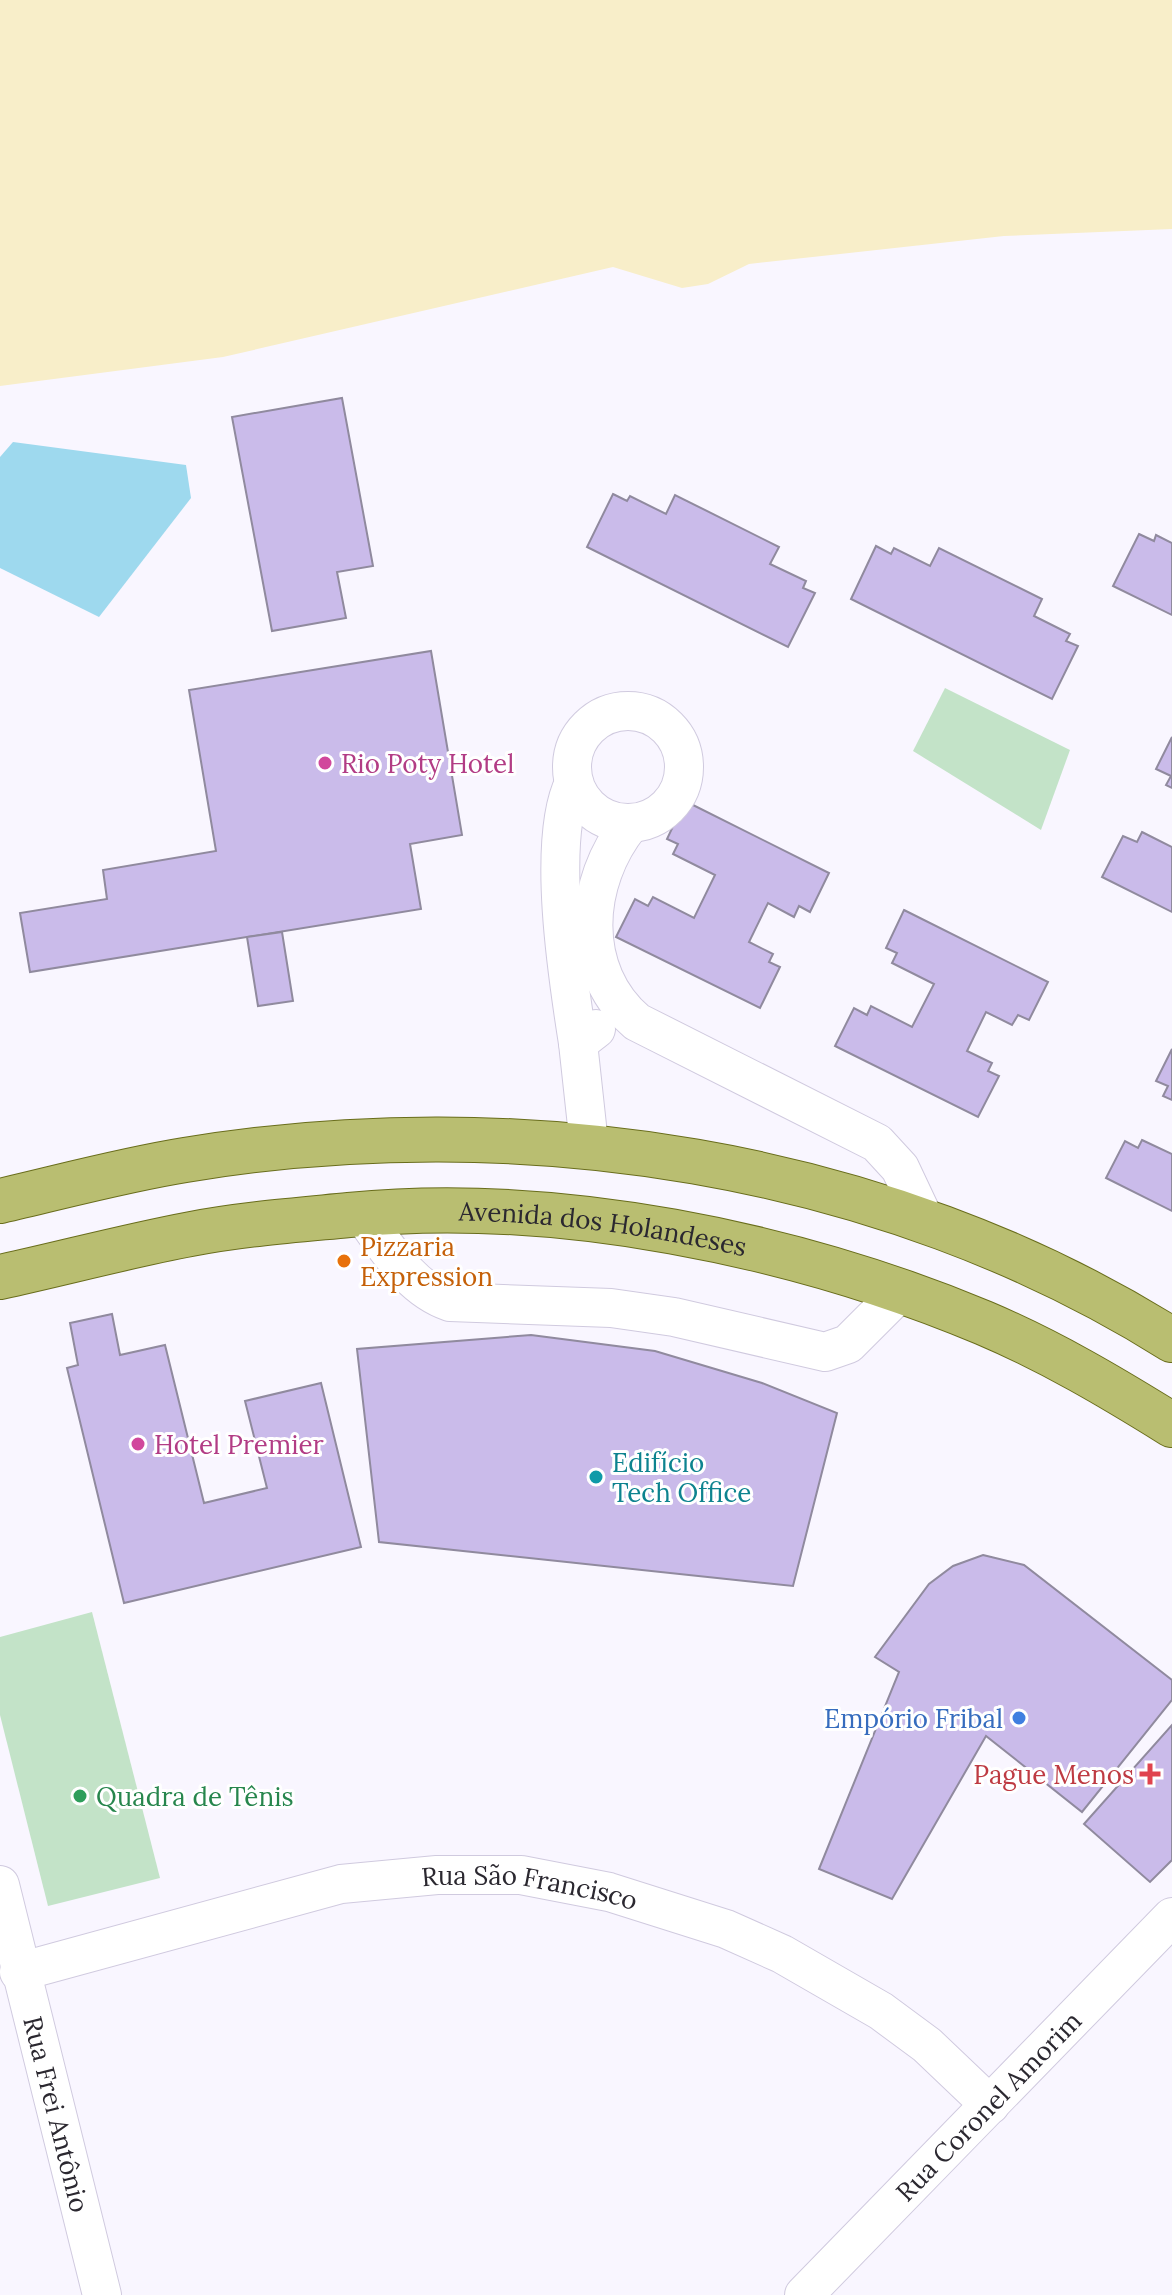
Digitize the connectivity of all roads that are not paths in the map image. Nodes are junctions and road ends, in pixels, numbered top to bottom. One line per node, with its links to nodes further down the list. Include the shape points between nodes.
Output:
1 (574, 783): 2 (street, via 596,814); 2 (street, via 573,755 585,729 619,712 656,719 680,747 683,783 663,812); 4 (street, via 561,821 560,851)
2 (630, 824): 3 (street, via 605,859 599,879 595,950 611,993)
3 (637, 1022): 4 (street, via 604,1024); 8 (street, via 877,1143 900,1168)
4 (578, 1043): 5 (street)
5 (589, 1144): 6 (main road, via 339,1143 185,1160); 8 (main road, via 719,1167)
6 (0, 1201)
7 (362, 1214): 9 (main road, Avenida dos Holandeses, via 193,1233); 10 (main road, Avenida dos Holandeses, via 591,1220 718,1241 837,1269); 10 (street, via 413,1280 450,1302 611,1308 825,1352 848,1344)
8 (925, 1221): 11 (main road, via 1036,1267)
9 (0, 1277)
10 (900, 1292): 12 (main road, Avenida dos Holandeses, via 1061,1359)
11 (1172, 1340)
12 (1172, 1425)
13 (0, 1885): 15 (street, Rua Frei Antônio)
14 (1172, 1917): 16 (street, Rua Coronel Amorim)
15 (19, 1972): 16 (street, Rua São Francisco, via 341,1884 437,1875 521,1875 609,1892 726,1929 782,1954 881,2011 927,2045); 17 (street, Rua Frei Antônio)
16 (990, 2105): 18 (street, Rua Coronel Amorim)
17 (102, 2295)
18 (804, 2295)

